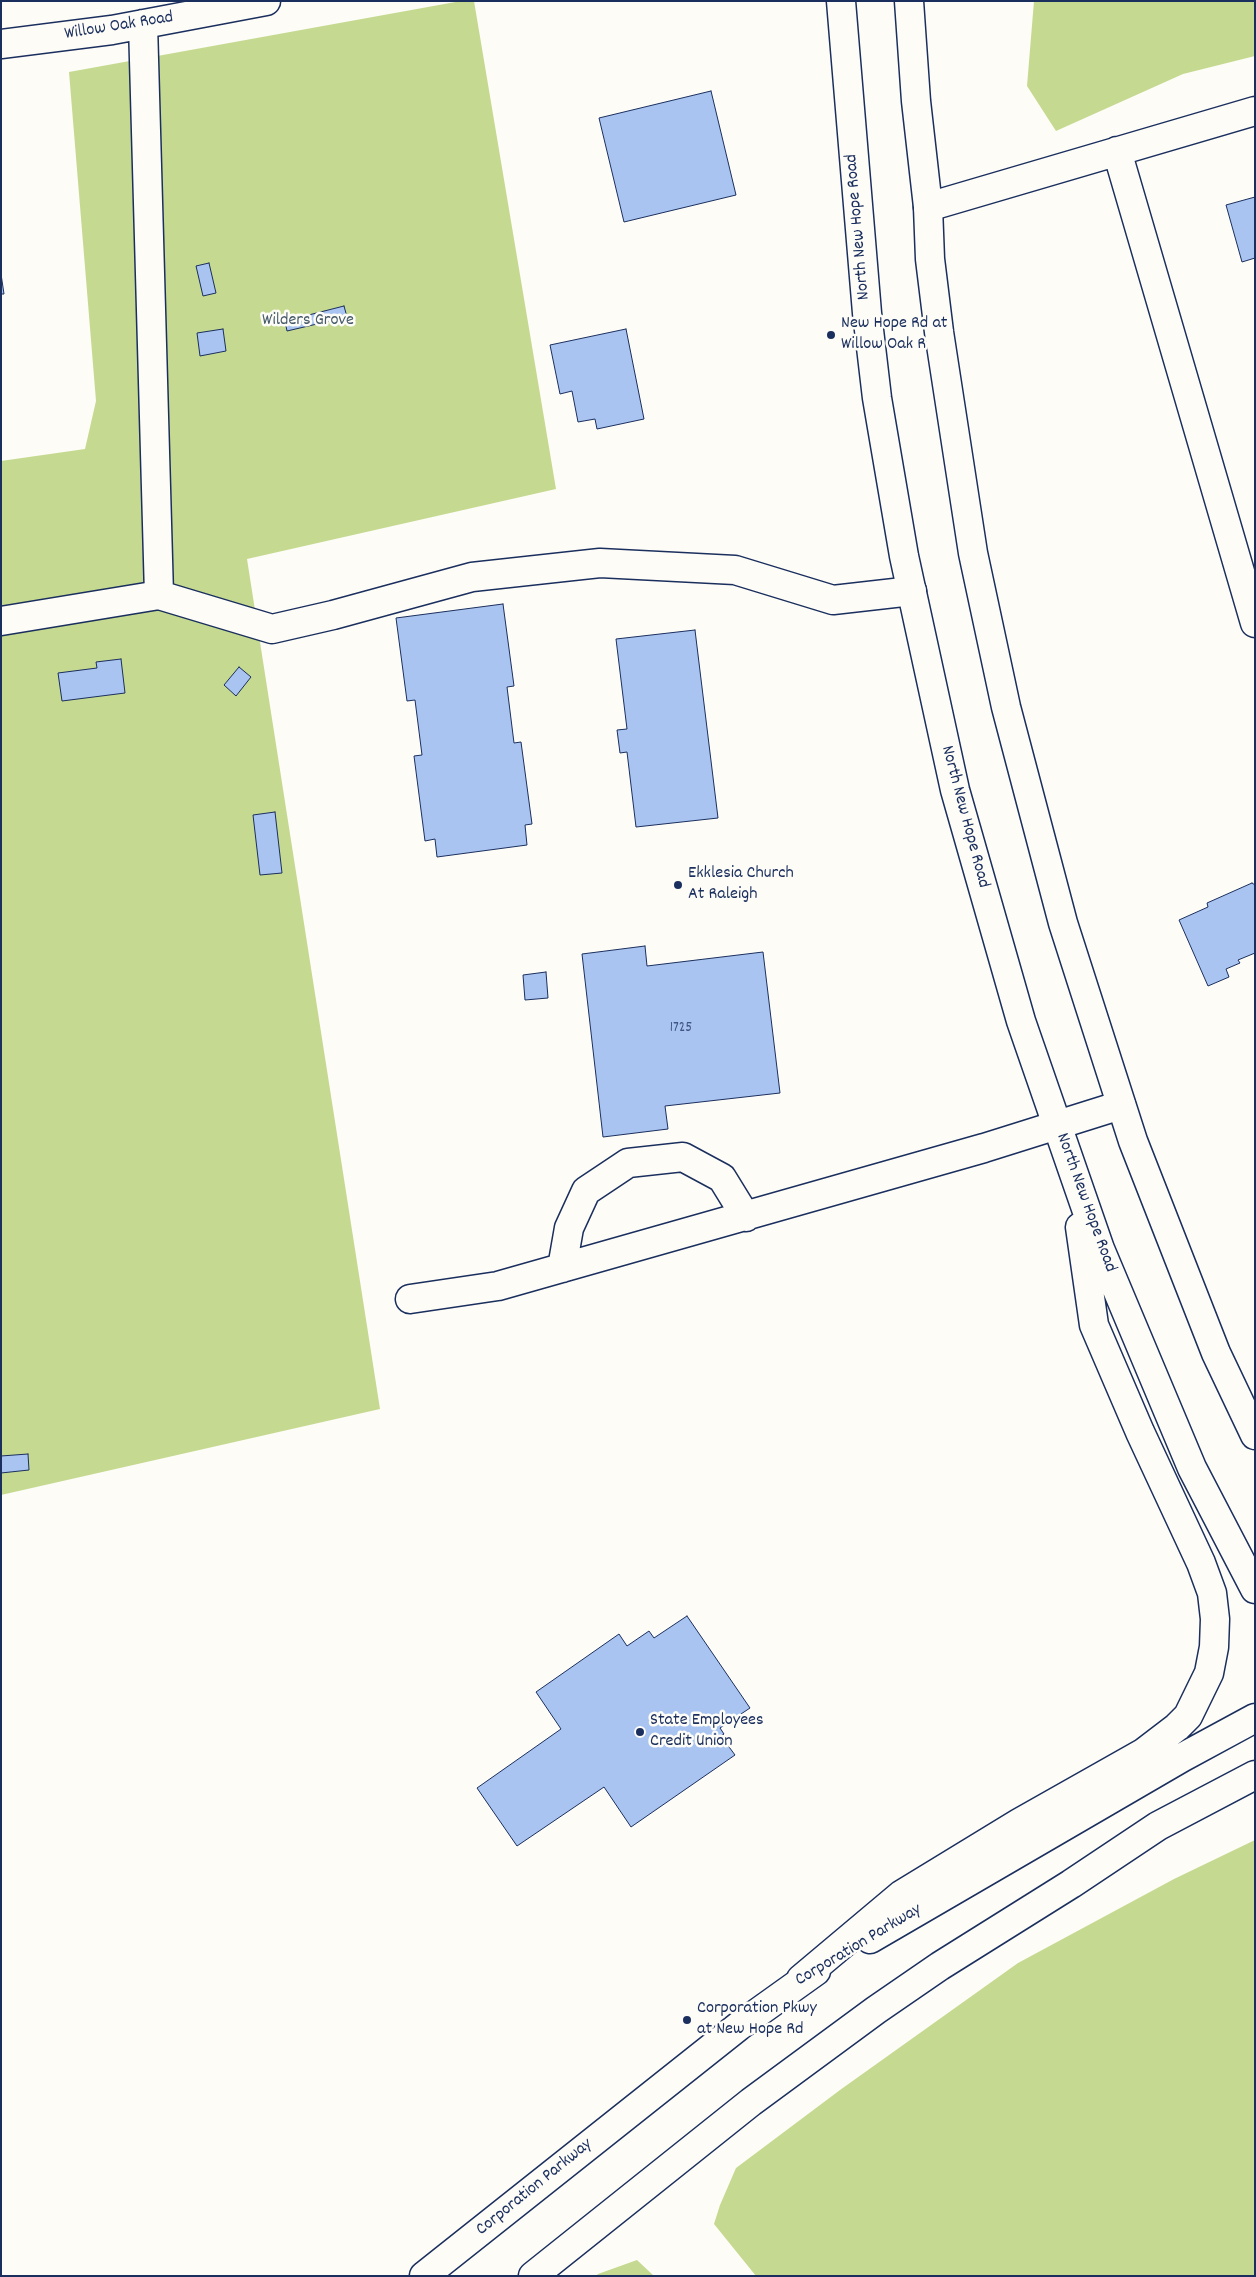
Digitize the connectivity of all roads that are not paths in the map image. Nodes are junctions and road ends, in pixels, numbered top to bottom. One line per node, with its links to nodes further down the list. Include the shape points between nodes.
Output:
1 (266, 1): 4 (main road, Willow Oak Road)
2 (841, 1): 9 (main road, North New Hope Road, via 877,398)
3 (909, 1): 8 (main road)
4 (143, 24): 5 (main road, Willow Oak Road); 10 (main road)
5 (1, 44)
6 (1255, 110): 7 (main road)
7 (1117, 151): 8 (main road); 12 (main road)
8 (928, 207): 13 (main road, via 930,259 939,332 970,534 1006,706 1062,923)
9 (912, 591): 10 (main road, via 833,600 735,570 600,563 472,577 272,629); 14 (main road, North New Hope Road, via 955,790 1021,1021)
10 (159, 595): 11 (main road)
11 (1, 621)
12 (1255, 623)
13 (1121, 1105): 14 (main road); 19 (main road, via 1216,1353)
14 (1056, 1125): 15 (main road, North New Hope Road); 16 (main road)
15 (1073, 1174): 20 (main road, North New Hope Road, via 1122,1303 1192,1468); 23 (main road, via 1094,1325 1212,1593 1214,1647 1209,1673 1188,1716 1177,1728 1143,1752 901,1895)
16 (746, 1217): 17 (main road); 17 (main road, via 722,1178 683,1157 628,1164 586,1191 569,1228)
17 (562, 1268): 18 (main road, via 498,1286)
18 (410, 1299)
19 (1255, 1435)
20 (1255, 1589)
21 (1255, 1718): 23 (main road, Corporation Parkway, via 1182,1757)
22 (1255, 1775): 25 (main road, via 1158,1826 876,2010 751,2102)
23 (801, 1979): 24 (main road, Corporation Parkway)
24 (424, 2276)
25 (533, 2276)

